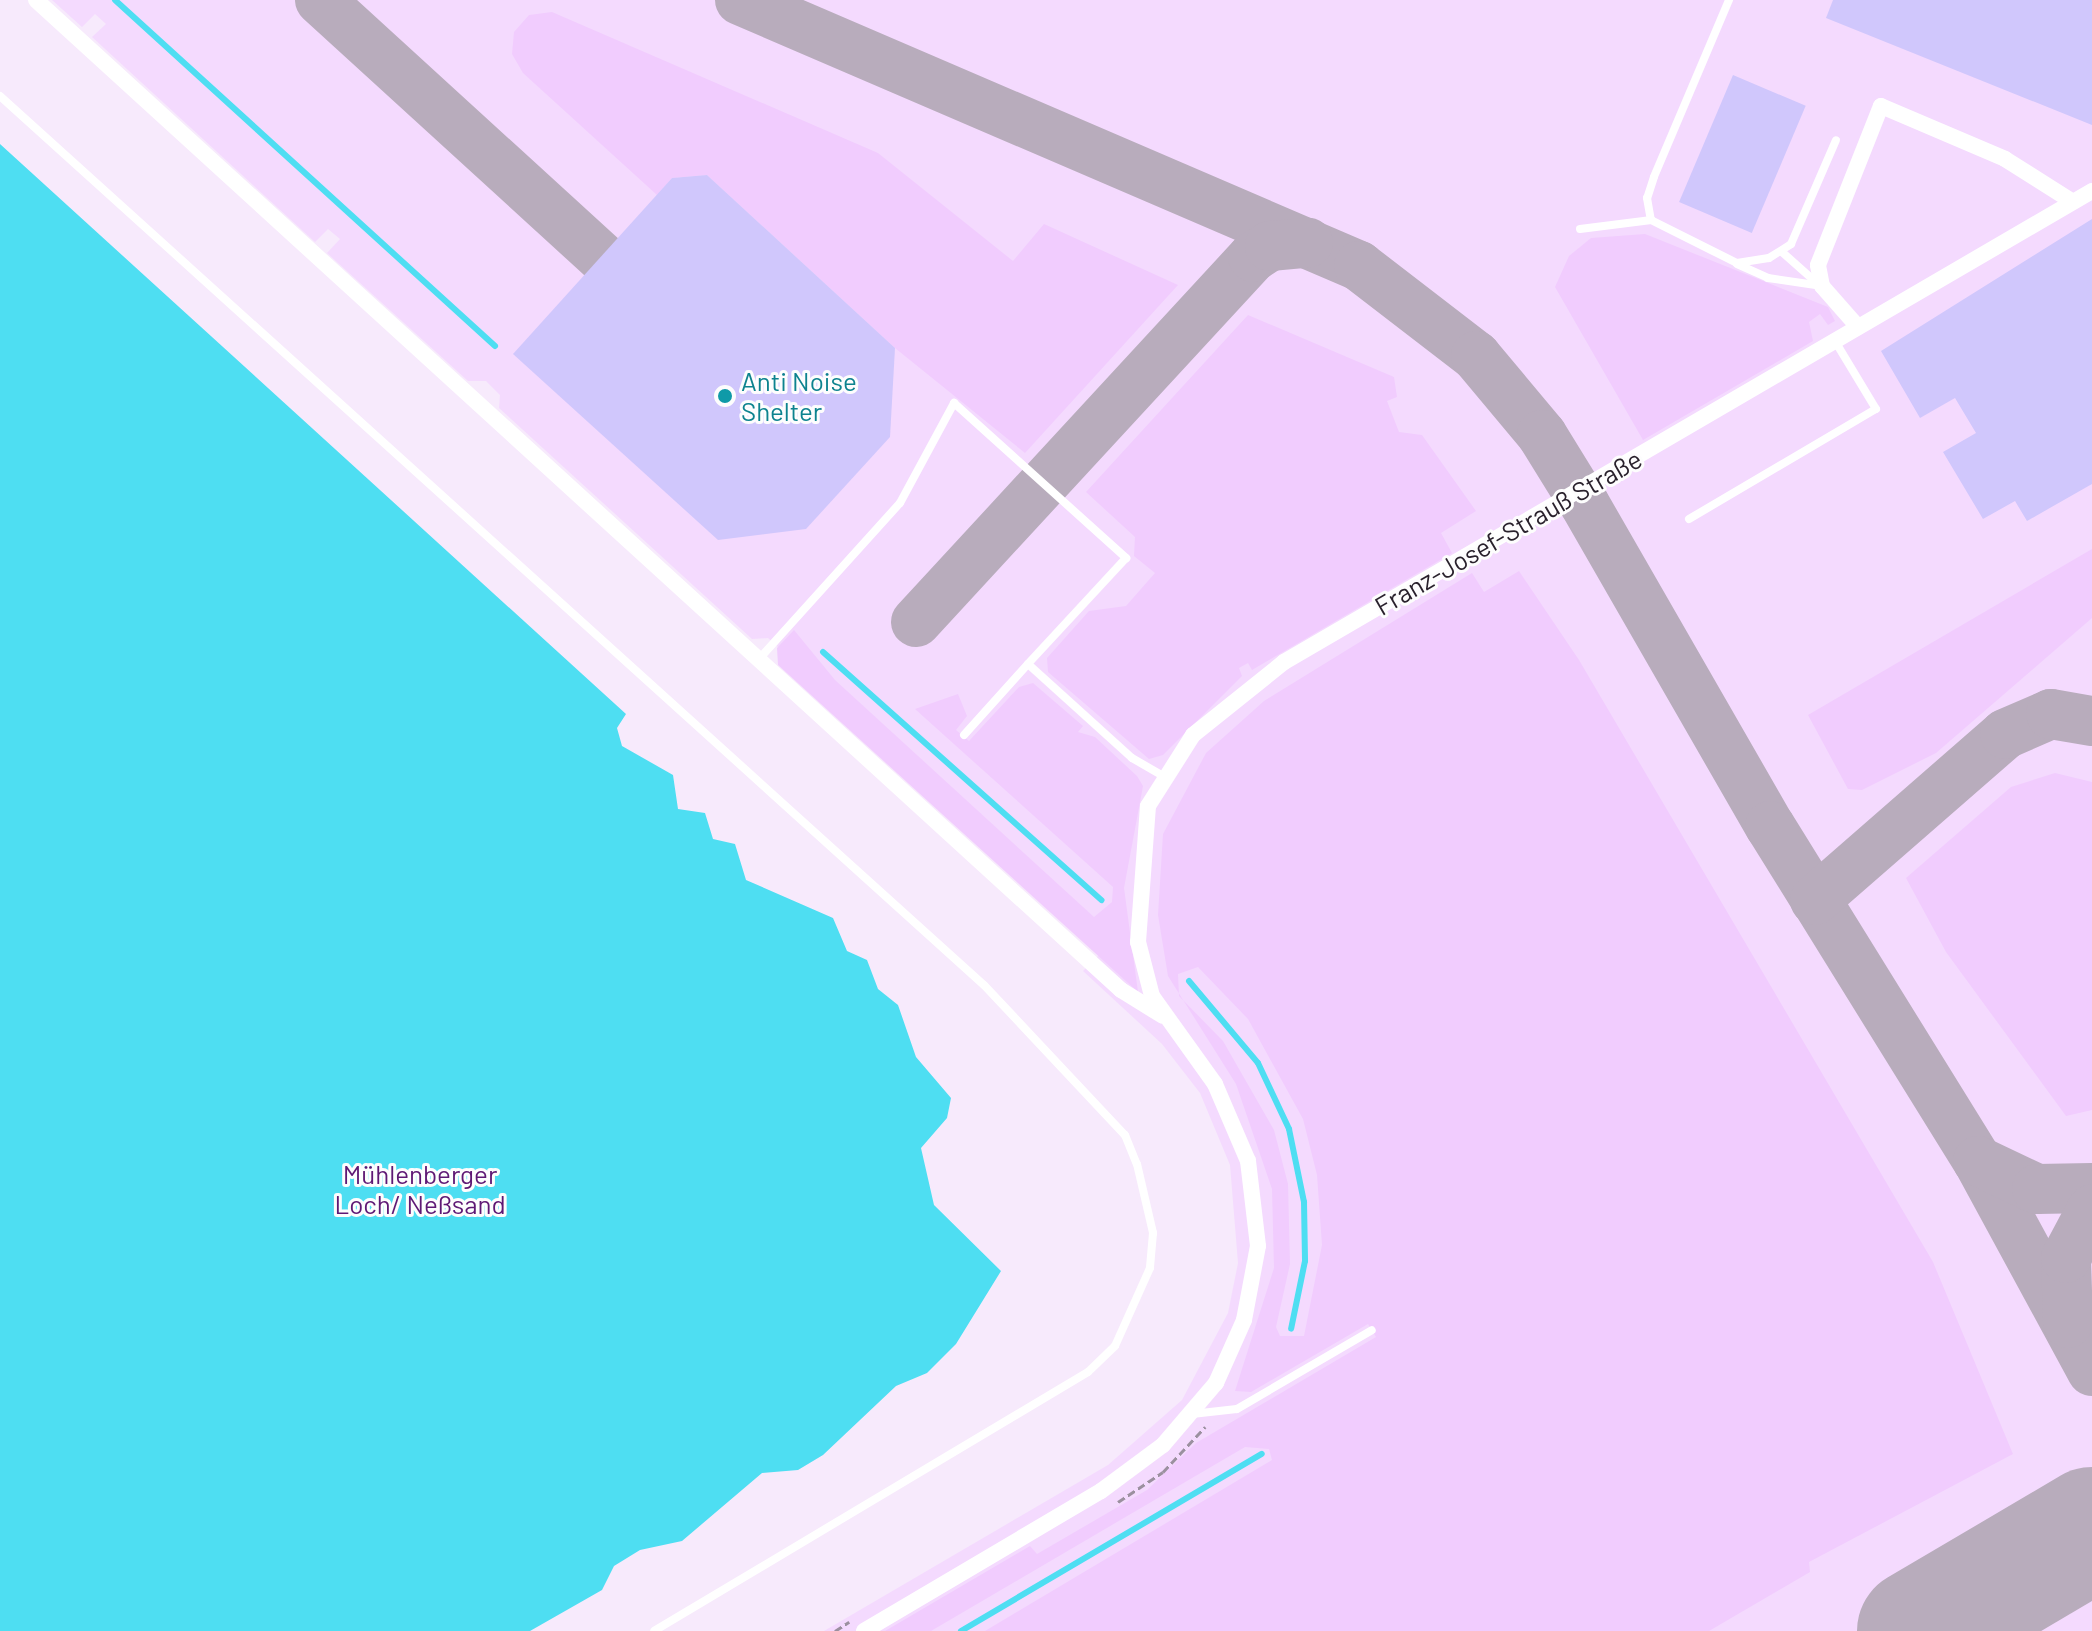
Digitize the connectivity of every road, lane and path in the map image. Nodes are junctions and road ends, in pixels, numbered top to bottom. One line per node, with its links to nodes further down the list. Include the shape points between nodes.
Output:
1 (36, 0): 15 (street)
2 (1729, 0): 7 (lane, via 1647,198)
3 (0, 96): 25 (lane, via 984,985 1125,1135 1153,1233 1150,1268 1115,1346 1088,1372)
4 (1836, 140): 9 (lane)
5 (2092, 191): 6 (street, Franz-Josef-Strauß Straße)
6 (2073, 202): 11 (street, via 2005,159 1881,106 1823,241); 12 (street, Franz-Josef-Strauß Straße)
7 (1651, 220): 8 (lane); 10 (lane)
8 (1580, 229)
9 (1782, 252): 10 (lane); 11 (lane)
10 (1737, 263): 11 (lane, via 1768,278)
11 (1822, 286): 12 (street)
12 (1858, 327): 13 (street, Franz-Josef-Strauß Straße)
13 (1835, 340): 14 (lane, via 1876,409); 18 (street, Franz-Josef-Strauß Straße, via 1254,681 1193,735)
14 (1689, 519)
15 (759, 660): 16 (lane, via 900,503 954,403 1126,558); 19 (street, via 1121,990)
16 (1028, 664): 17 (lane); 18 (lane, via 1132,758)
17 (964, 735)
18 (1162, 775): 19 (street, Franz-Josef-Strauß Straße, via 1142,826 1136,915 1146,980)
19 (1163, 1016): 21 (street, Franz-Josef-Strauß Straße, via 1234,1123 1256,1206 1256,1266 1244,1320)
20 (1372, 1330): 22 (lane)
21 (1192, 1414): 22 (lane); 24 (street, via 1101,1491)
22 (1214, 1416): 23 (path, via 1163,1472)
23 (1114, 1505)
24 (863, 1623): 26 (path)
25 (654, 1631)
26 (835, 1631)

